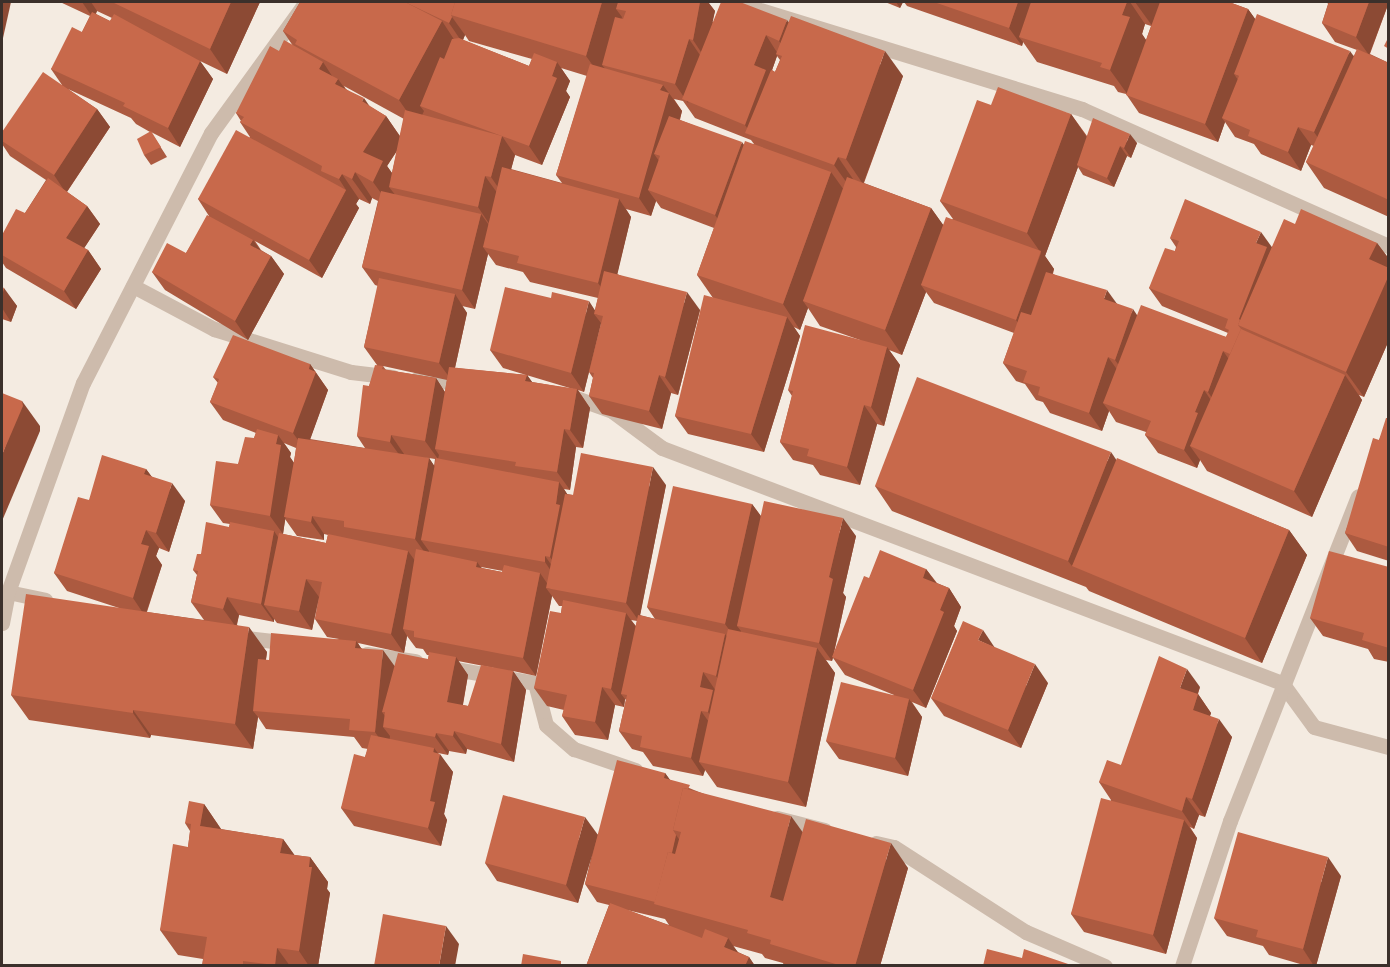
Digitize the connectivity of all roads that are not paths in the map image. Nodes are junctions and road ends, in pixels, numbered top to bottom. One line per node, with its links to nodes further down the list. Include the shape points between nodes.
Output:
1 (306, 2): 4 (street, via 211,133)
2 (734, 2): 3 (street, via 1082,109)
3 (1389, 246)
4 (133, 286): 5 (street, via 214,329 351,372); 8 (street, via 83,383)
5 (484, 384)
6 (550, 388): 14 (street, via 612,411 662,448)
7 (1362, 485): 14 (street)
8 (8, 592): 9 (street); 10 (street)
9 (64, 604)
10 (2, 622)
11 (224, 635): 12 (street)
12 (304, 645)
13 (349, 652): 16 (street, via 535,683 546,725 574,749)
14 (1282, 683): 15 (street, via 1314,727); 21 (street, via 1230,821)
15 (1389, 747)
16 (653, 776)
17 (765, 815): 18 (street)
18 (841, 834)
19 (862, 839): 20 (street, via 894,847 1026,932)
20 (1105, 966)
21 (1182, 966)

